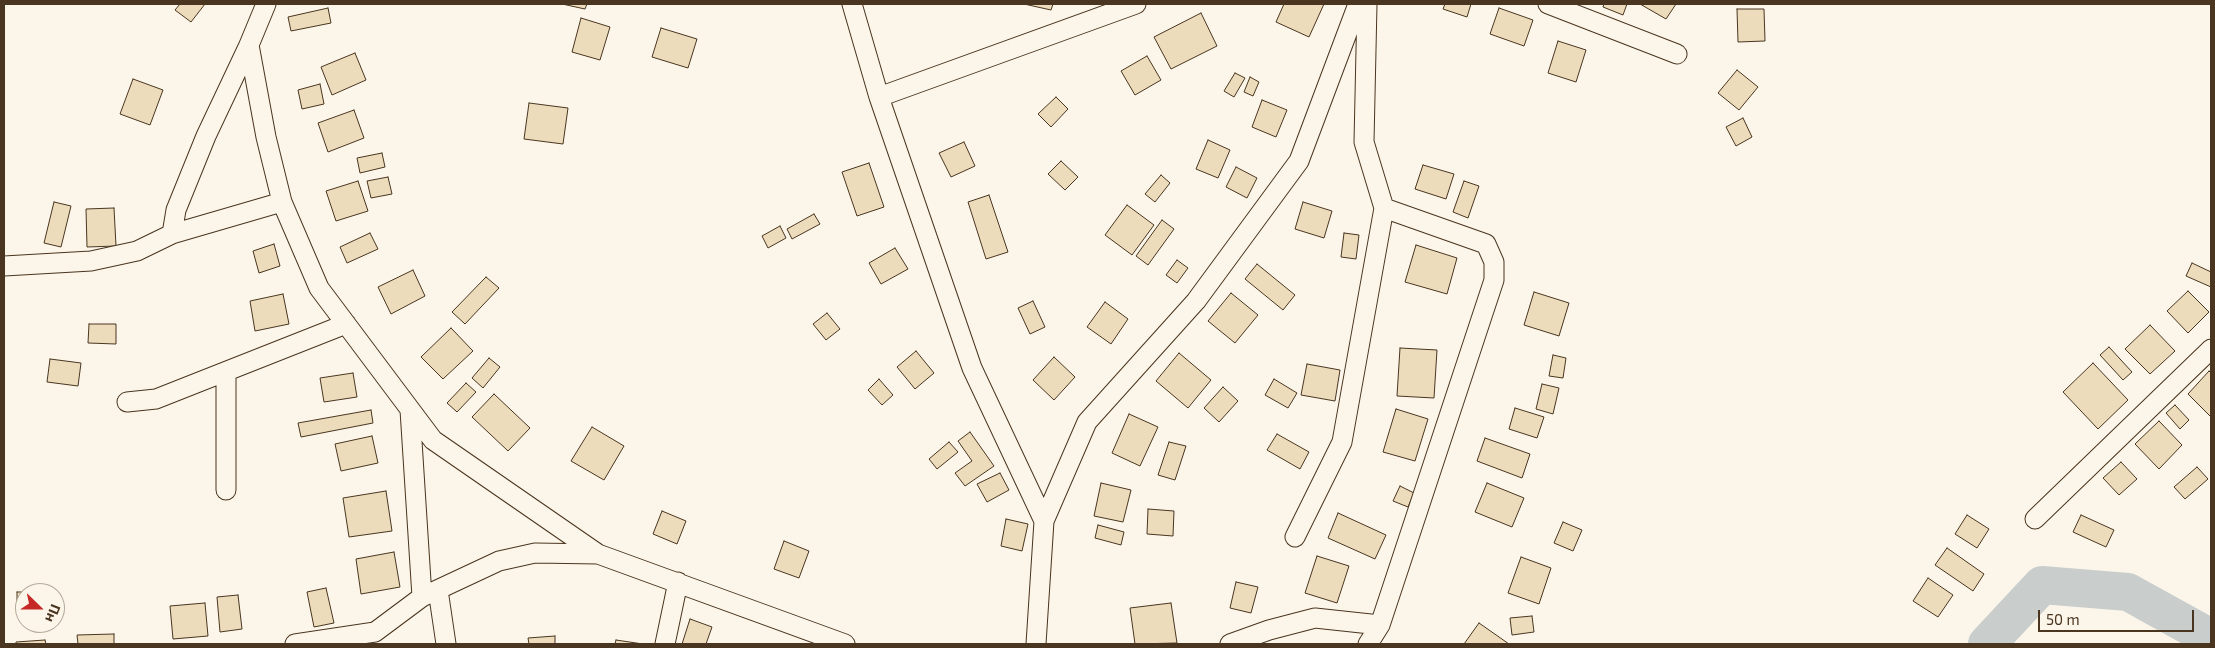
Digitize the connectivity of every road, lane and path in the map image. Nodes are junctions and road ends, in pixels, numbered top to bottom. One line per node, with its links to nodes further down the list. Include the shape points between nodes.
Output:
1 (266, 4): 7 (street)
2 (852, 4): 9 (street)
3 (1136, 4): 9 (street)
4 (1358, 4): 21 (street, via 1299,161 1196,301 1087,422)
5 (1367, 4): 11 (street, via 1364,142)
6 (1548, 4): 8 (street)
7 (249, 45): 10 (street); 12 (street, via 206,136 176,210)
8 (1677, 54)
9 (879, 97): 21 (street, via 972,368)
10 (282, 202): 12 (street); 14 (street, via 319,288)
11 (1384, 208): 22 (street, via 1342,442); 26 (street, via 1486,244 1494,262 1494,280)
12 (172, 234): 13 (street, via 136,251 92,261)
13 (4, 266)
14 (346, 324): 16 (street); 18 (street)
15 (2211, 349): 20 (street)
16 (226, 372): 17 (street, via 156,399); 19 (street)
17 (127, 402)
18 (410, 410): 23 (street, via 433,440); 25 (street)
19 (226, 490)
20 (2035, 519)
21 (1044, 521): 31 (street)
22 (1295, 538)
23 (598, 554): 24 (street); 25 (street, via 535,553 499,561)
24 (678, 582): 29 (street); 30 (street)
25 (430, 594): 27 (street, via 375,632); 28 (street)
26 (1380, 625): 32 (street, via 1315,618); 33 (street)
27 (295, 644)
28 (446, 644)
29 (664, 644)
30 (845, 644)
31 (1036, 644)
32 (1230, 644)
33 (1368, 644)

